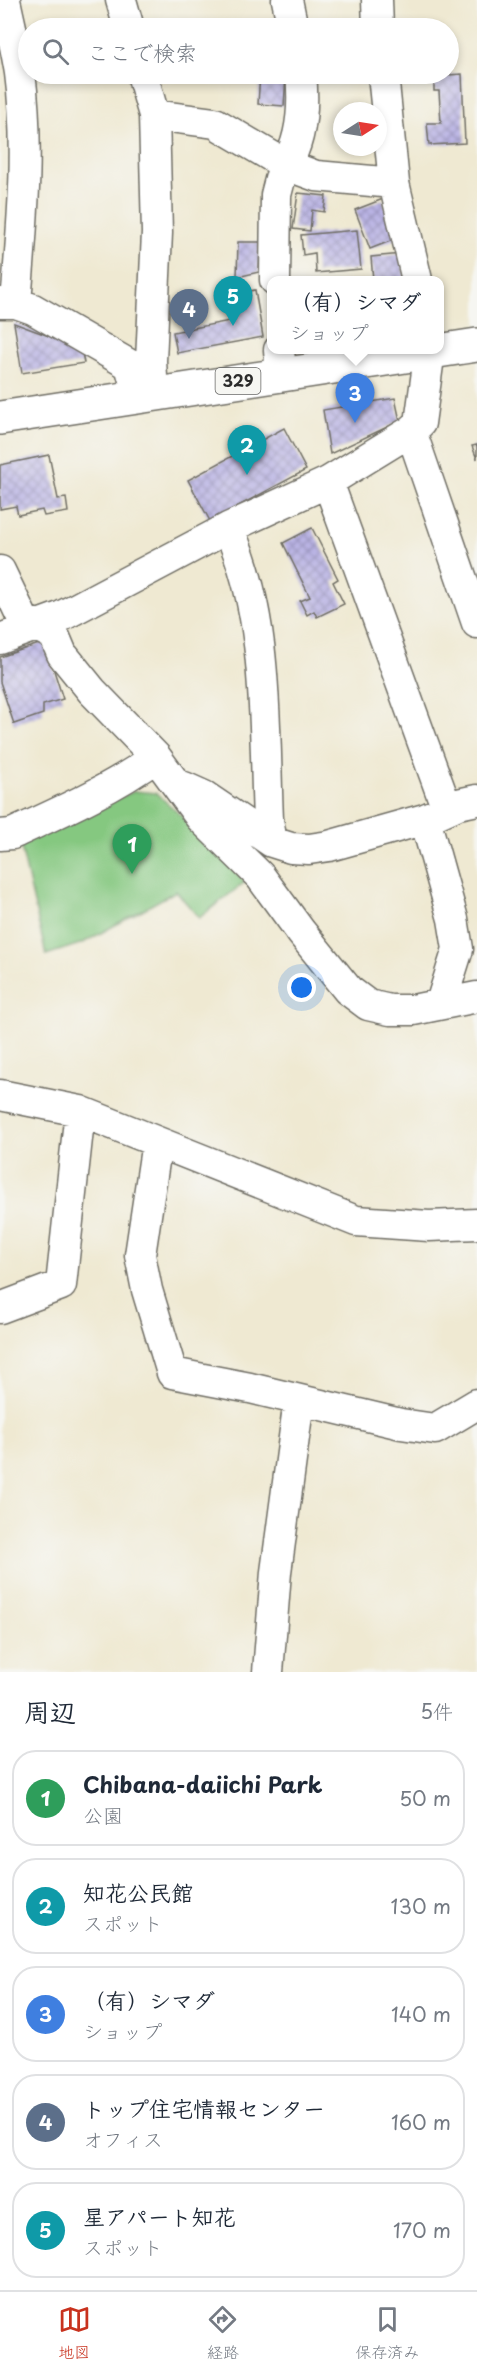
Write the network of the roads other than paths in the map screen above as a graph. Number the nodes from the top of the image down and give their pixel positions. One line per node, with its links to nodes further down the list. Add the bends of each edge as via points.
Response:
1 (6, 0): 8 (street)
2 (121, 0): 5 (street)
3 (287, 0): 6 (street)
4 (377, 0): 7 (street)
5 (126, 18)
6 (291, 18)
7 (378, 18)
8 (18, 63)
9 (21, 84): 18 (street, via 25,192)
10 (145, 84): 13 (street)
11 (302, 84): 14 (street, via 304,97 295,151)
12 (384, 84): 15 (street)
13 (154, 115): 14 (street, via 215,123); 24 (street, via 157,233)
14 (285, 164): 15 (street, via 316,176); 16 (street, via 276,195)
15 (394, 183): 17 (street)
16 (275, 276)
17 (416, 276)
18 (8, 303): 24 (street, via 33,309 130,365)
19 (477, 345): 20 (highway, 329)
20 (444, 349)
21 (389, 354): 23 (highway, 329)
22 (430, 354): 26 (street, via 420,423)
23 (280, 362): 24 (highway, 329)
24 (146, 394): 25 (highway, 329)
25 (0, 418)
26 (411, 431): 27 (street); 30 (street)
27 (328, 482): 28 (street); 36 (street)
28 (228, 528): 31 (street, via 60,617); 38 (street, via 243,563 254,612)
29 (0, 571): 31 (street, via 23,619)
30 (477, 623)
31 (35, 626): 32 (street); 33 (street, via 54,635 62,654 92,691)
32 (0, 639)
33 (156, 757): 34 (street); 37 (street, via 80,803)
34 (178, 784): 38 (street, via 204,796); 40 (street, via 200,817 260,876 348,990 368,1005 390,1010 413,1010)
35 (477, 800): 36 (street)
36 (436, 814): 38 (street, via 329,846 291,848); 40 (street, via 458,949)
37 (0, 836)
38 (272, 842)
39 (477, 997): 40 (street)
40 (441, 1003)
41 (0, 1095): 42 (street)
42 (80, 1111): 43 (street); 45 (street, via 61,1285)
43 (157, 1142): 44 (street, via 356,1221 429,1226); 46 (street, via 140,1255 172,1373)
44 (477, 1224)
45 (0, 1308)
46 (299, 1400): 47 (street, via 435,1429); 48 (street, via 276,1572)
47 (477, 1404)
48 (268, 1672)

